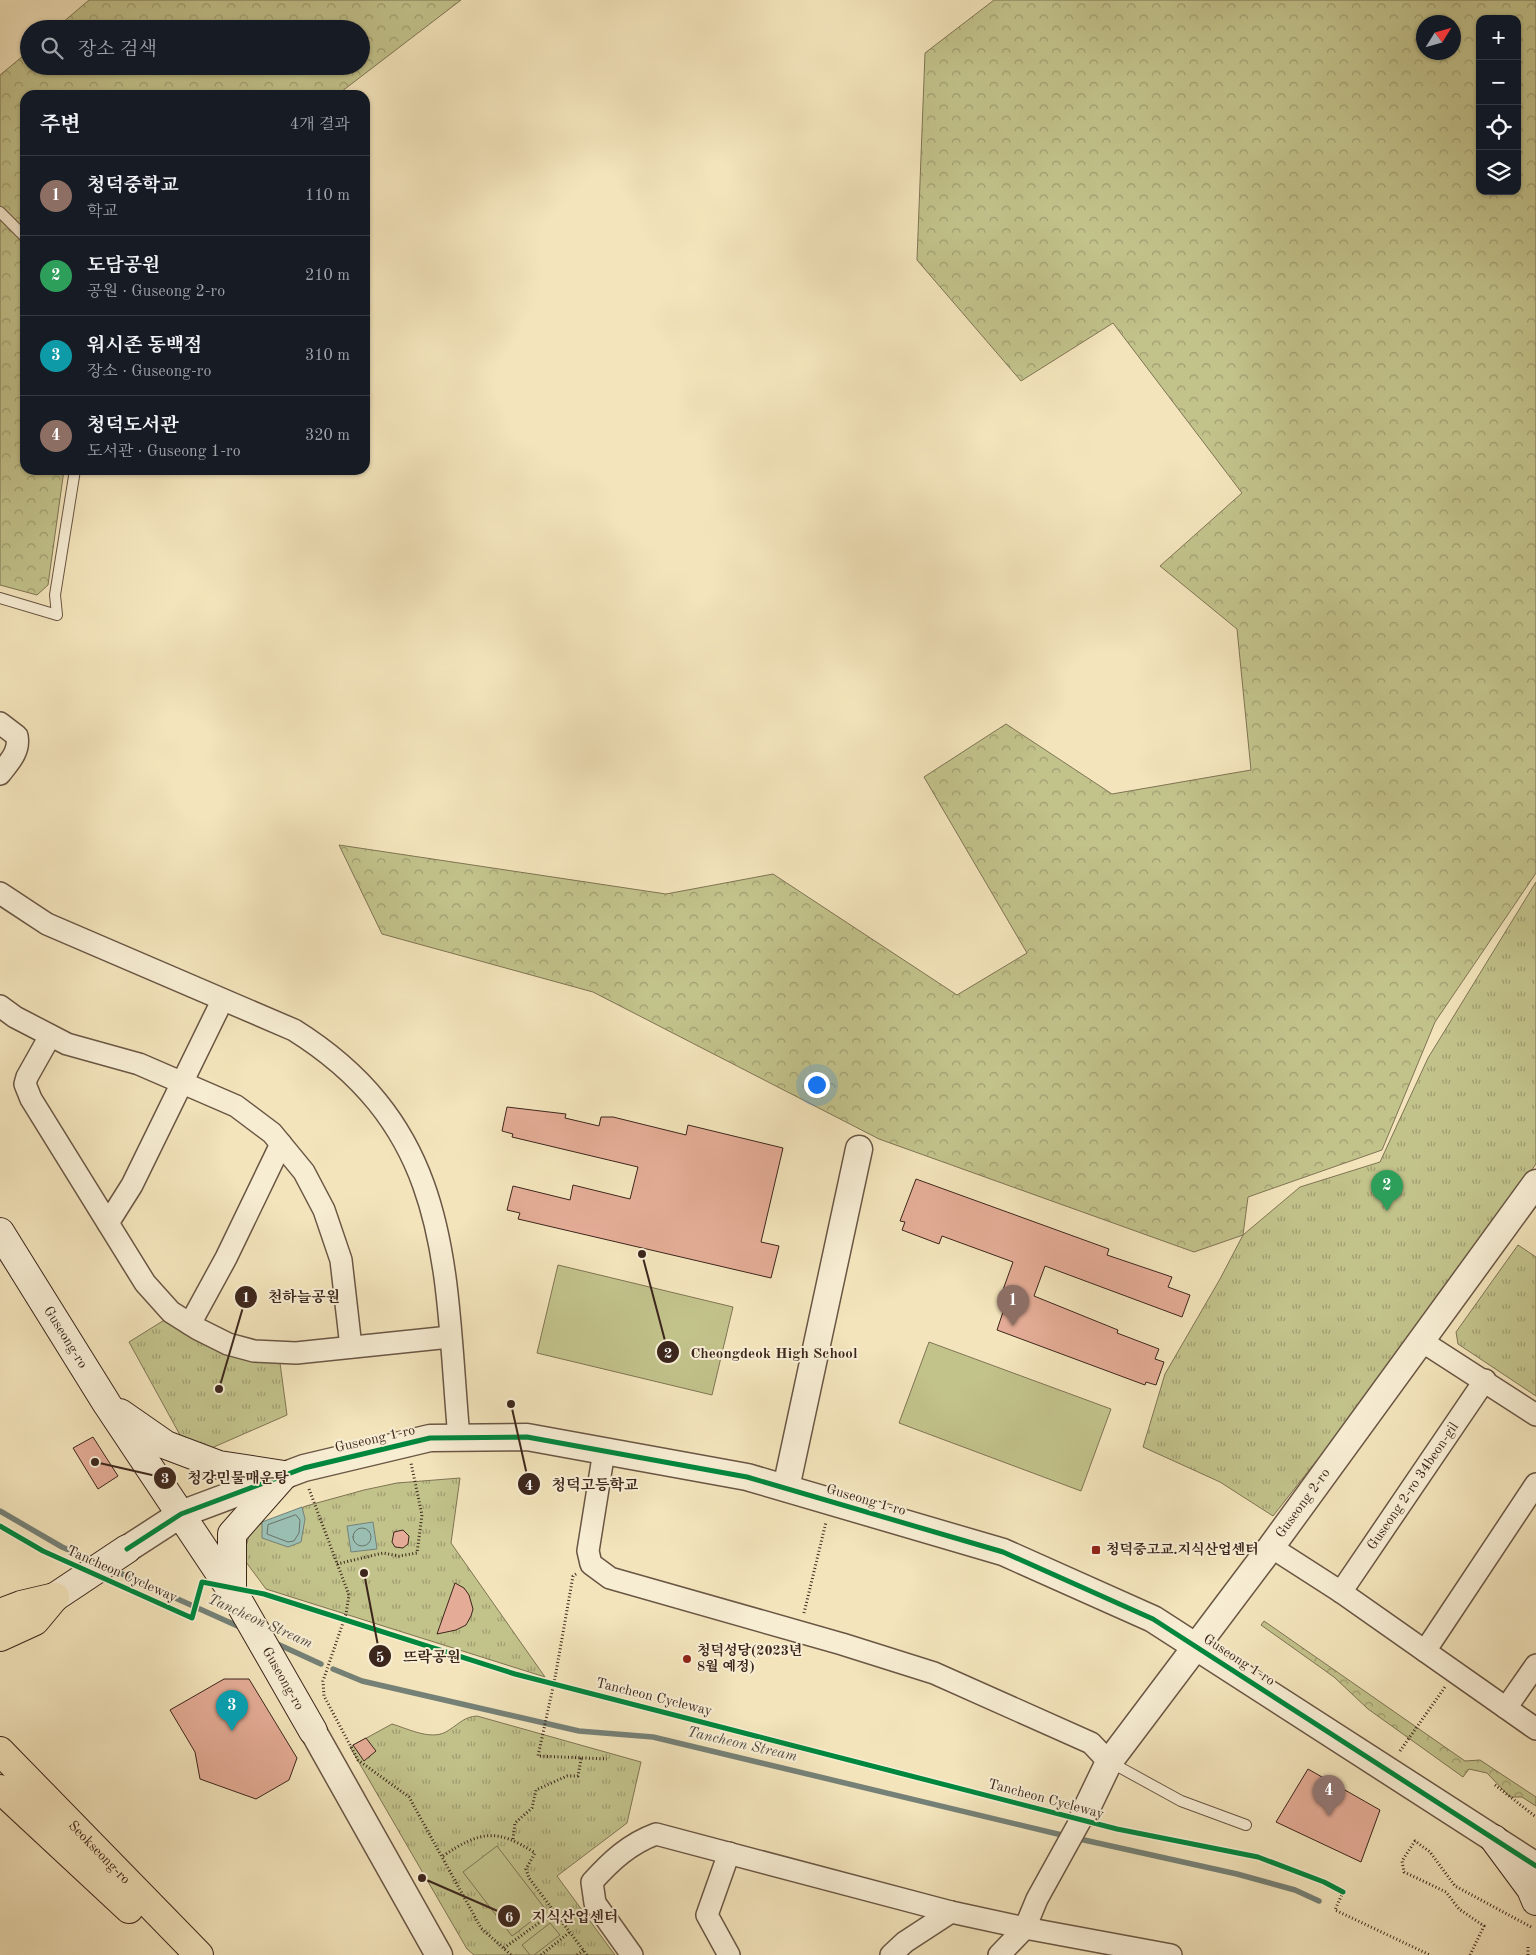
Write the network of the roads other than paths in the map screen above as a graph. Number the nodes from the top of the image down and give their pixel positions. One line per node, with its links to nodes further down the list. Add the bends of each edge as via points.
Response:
1 (0, 212): 2 (lane)
2 (20, 232)
3 (74, 475): 4 (lane, via 54,595 57,615)
4 (0, 598)
5 (0, 723): 6 (street, via 17,736 18,742 17,751)
6 (0, 774)
7 (0, 894): 8 (street, via 47,924)
8 (222, 1001): 11 (street); 18 (street, via 294,1030 326,1050 381,1105 402,1135 422,1176 436,1218)
9 (0, 1006): 10 (street)
10 (50, 1036): 11 (street); 15 (street, via 25,1084 31,1099)
11 (181, 1081): 12 (street, via 236,1106 272,1133); 15 (street, via 132,1185)
12 (281, 1144): 17 (street); 20 (street, via 304,1172 324,1210 341,1260)
13 (859, 1149): 28 (street)
14 (1536, 1183): 19 (street, Guseong 2-ro)
15 (108, 1223): 17 (street, via 145,1283 171,1312)
16 (0, 1232): 22 (main road, Guseong-ro)
17 (190, 1324): 20 (street, via 228,1344 254,1351 296,1353)
18 (450, 1337): 20 (street); 24 (street)
19 (1423, 1342): 21 (street); 30 (street, Guseong 2-ro)
20 (350, 1347)
21 (1485, 1380): 23 (street); 32 (street, Guseong 2-ro 34beon-gil)
22 (108, 1404): 26 (main road, via 166,1445 220,1465); 29 (main road, Guseong-ro)
23 (1536, 1415)
24 (459, 1438): 25 (street, Guseong 1-ro, via 527,1438); 26 (street, Guseong 1-ro, via 430,1438)
25 (604, 1451): 28 (street, Guseong 1-ro, via 747,1477); 44 (street, via 588,1551 591,1564 610,1578 934,1673 1091,1743)
26 (294, 1471): 29 (street, Guseong 1-ro); 33 (main road, via 232,1534)
27 (1536, 1484): 38 (street)
28 (786, 1488): 37 (street, Guseong 1-ro, via 1003,1552 1153,1619)
29 (180, 1514): 31 (street, Guseong 1-ro); 33 (main road, Guseong-ro)
30 (1272, 1547): 32 (street); 37 (street, Guseong 2-ro)
31 (127, 1549): 34 (main road)
32 (1341, 1592): 38 (street)
33 (236, 1596): 42 (main road, Guseong-ro)
34 (55, 1597): 35 (highway); 36 (highway, via 35,1621)
35 (0, 1613)
36 (0, 1637)
37 (1196, 1646): 44 (street, Guseong 2-ro); 48 (street, Guseong 1-ro)
38 (1425, 1651): 40 (street)
39 (1536, 1665): 40 (street)
40 (1506, 1708): 41 (street)
41 (1536, 1729)
42 (313, 1731): 56 (street, Guseong-ro)
43 (0, 1751): 55 (highway, Seokseong-ro)
44 (1109, 1762): 46 (street, Guseong 2-ro); 47 (lane, via 1182,1801)
45 (0, 1789): 54 (highway, Seokseong-ro)
46 (1084, 1814): 53 (street, via 1037,1899)
47 (1246, 1825)
48 (1494, 1839): 50 (street, Guseong 1-ro); 51 (main road, via 1531,1889)
49 (729, 1853): 52 (street); 57 (street, via 656,1834 638,1840 610,1861 592,1882 595,1903); 58 (street, via 708,1915)
50 (1535, 1865)
51 (1536, 1901)
52 (950, 1912): 53 (street); 59 (street)
53 (1026, 1928): 60 (street); 61 (street)
54 (179, 1955)
55 (199, 1955)
56 (439, 1955)
57 (632, 1955)
58 (729, 1955)
59 (891, 1955)
60 (999, 1955)
61 (1171, 1955)

